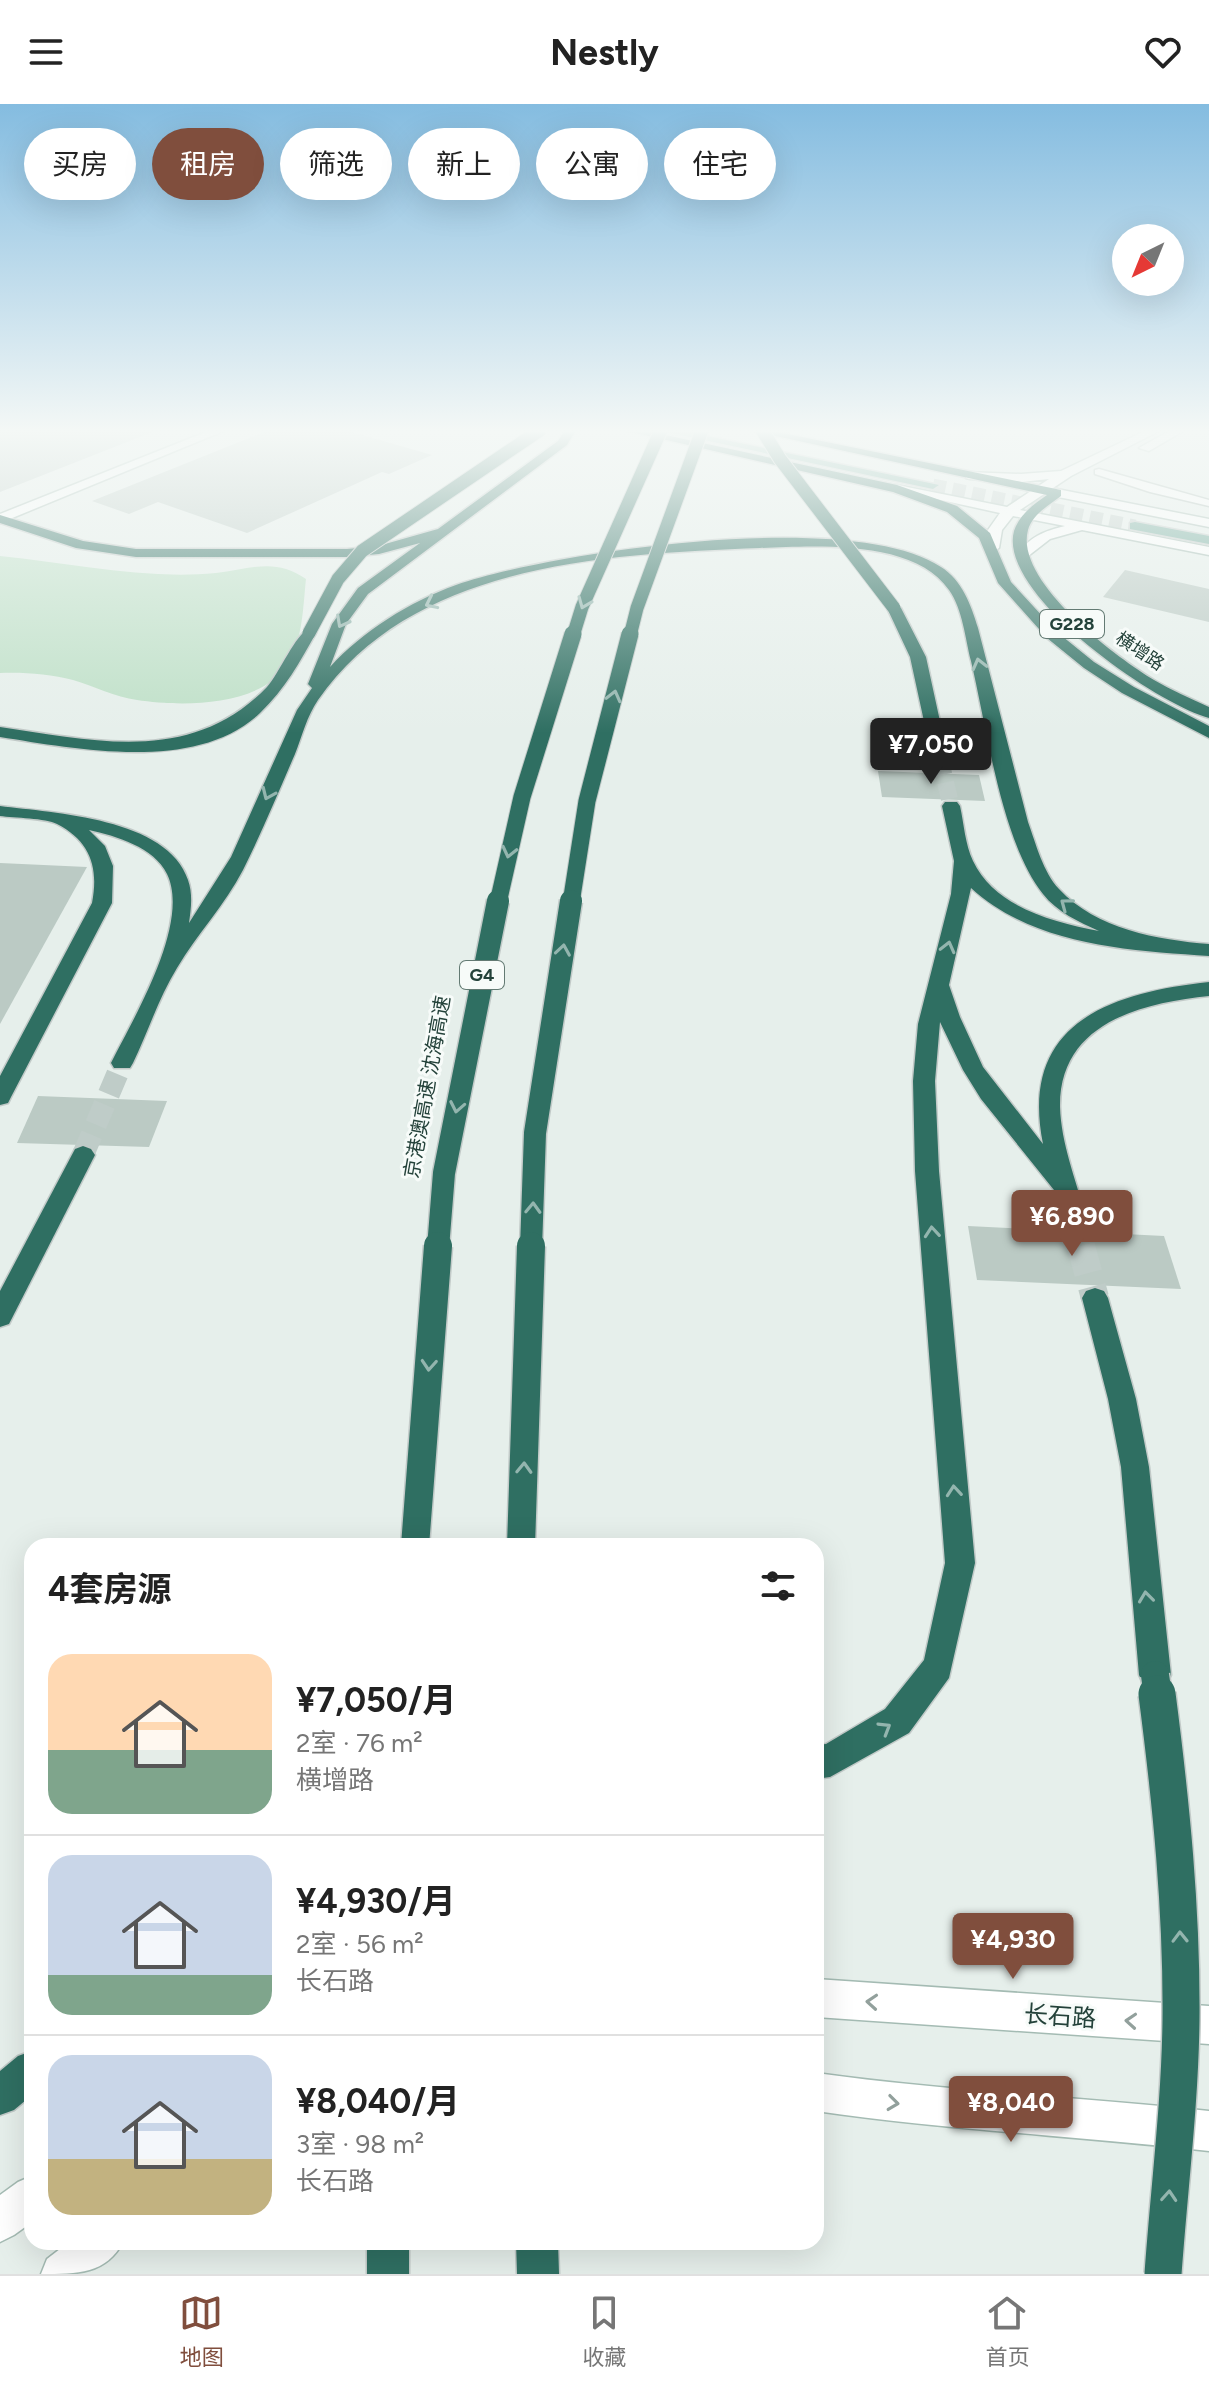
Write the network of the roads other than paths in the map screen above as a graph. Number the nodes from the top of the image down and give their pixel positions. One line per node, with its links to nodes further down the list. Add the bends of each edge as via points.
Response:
1 (7, 531): 18 (highway, via 113,557 322,561 360,574 366,581)
2 (38, 531): 13 (highway, via 81,545 136,553 347,553)
3 (391, 531): 21 (highway, bridge, via 342,569 295,664 273,694 227,729 152,748)
4 (616, 531): 40 (highway, 京港澳高速 沈海高速 / G4, one-way to 40, bridge, via 582,607 522,797 487,949 444,1173)
5 (665, 531): 41 (highway, one-way to 5, bridge, via 535,1133 584,817 637,608)
6 (835, 531): 23 (highway, bridge, via 894,608 918,657)
7 (980, 531): 15 (highway, G228)
8 (995, 531): 15 (main road)
9 (1021, 531): 17 (highway)
10 (1062, 531): 17 (main road, via 1028,546)
11 (1111, 531): 16 (main road)
12 (1183, 531): 14 (main road)
13 (439, 533): 18 (highway)
14 (1209, 540)
15 (992, 548): 22 (highway, 横增路 / G228, via 1005,583 1052,635 1128,690)
16 (1209, 551)
17 (1023, 556): 20 (highway, 横增路 / G228, via 1038,584 1078,630 1149,683)
18 (363, 591): 19 (highway, one-way to 19, via 339,624)
19 (310, 701): 28 (highway, one-way to 19, via 1078,913 1037,874 964,606 944,575 907,556 835,544 686,546 602,553 537,566 475,584 394,623 347,657); 30 (highway, one-way to 30, via 238,862)
20 (1209, 713)
21 (0, 732)
22 (1209, 733)
23 (940, 758)
24 (951, 806): 27 (highway)
25 (0, 811): 26 (highway)
26 (53, 818): 30 (highway, via 103,827 168,862 180,882 182,904); 34 (highway, via 80,830 96,846 107,880 102,903)
27 (963, 861): 28 (highway, via 995,898 1028,917 1108,941); 31 (highway, one-way to 27, via 961,894)
28 (1162, 947): 29 (highway)
29 (1209, 950)
30 (163, 973): 33 (highway)
31 (939, 982): 36 (highway, via 964,1057); 42 (highway, one-way to 31, via 897,1721 938,1667 960,1563 927,1171 924,1081)
32 (1209, 989): 36 (highway, via 1126,1003 1094,1020 1067,1048 1053,1073 1049,1103)
33 (122, 1063)
34 (0, 1097)
35 (83, 1155): 39 (highway)
36 (1067, 1189): 37 (highway)
37 (1073, 1214)
38 (1095, 1298): 57 (highway, one-way to 38, bridge, via 1181,2023 1174,1822 1135,1467)
39 (0, 1316)
40 (416, 1538)
41 (521, 1538)
42 (824, 1761)
43 (824, 1999): 44 (main road, 长石路, one-way to 43)
44 (1209, 2025)
45 (24, 2076): 47 (highway)
46 (824, 2093): 48 (main road, one-way to 48)
47 (0, 2096)
48 (1209, 2131)
49 (24, 2202): 50 (main road)
50 (0, 2221)
51 (92, 2250): 54 (main road)
52 (388, 2250): 55 (highway)
53 (537, 2250): 56 (highway)
54 (62, 2274)
55 (388, 2274)
56 (538, 2274)
57 (1163, 2274)

